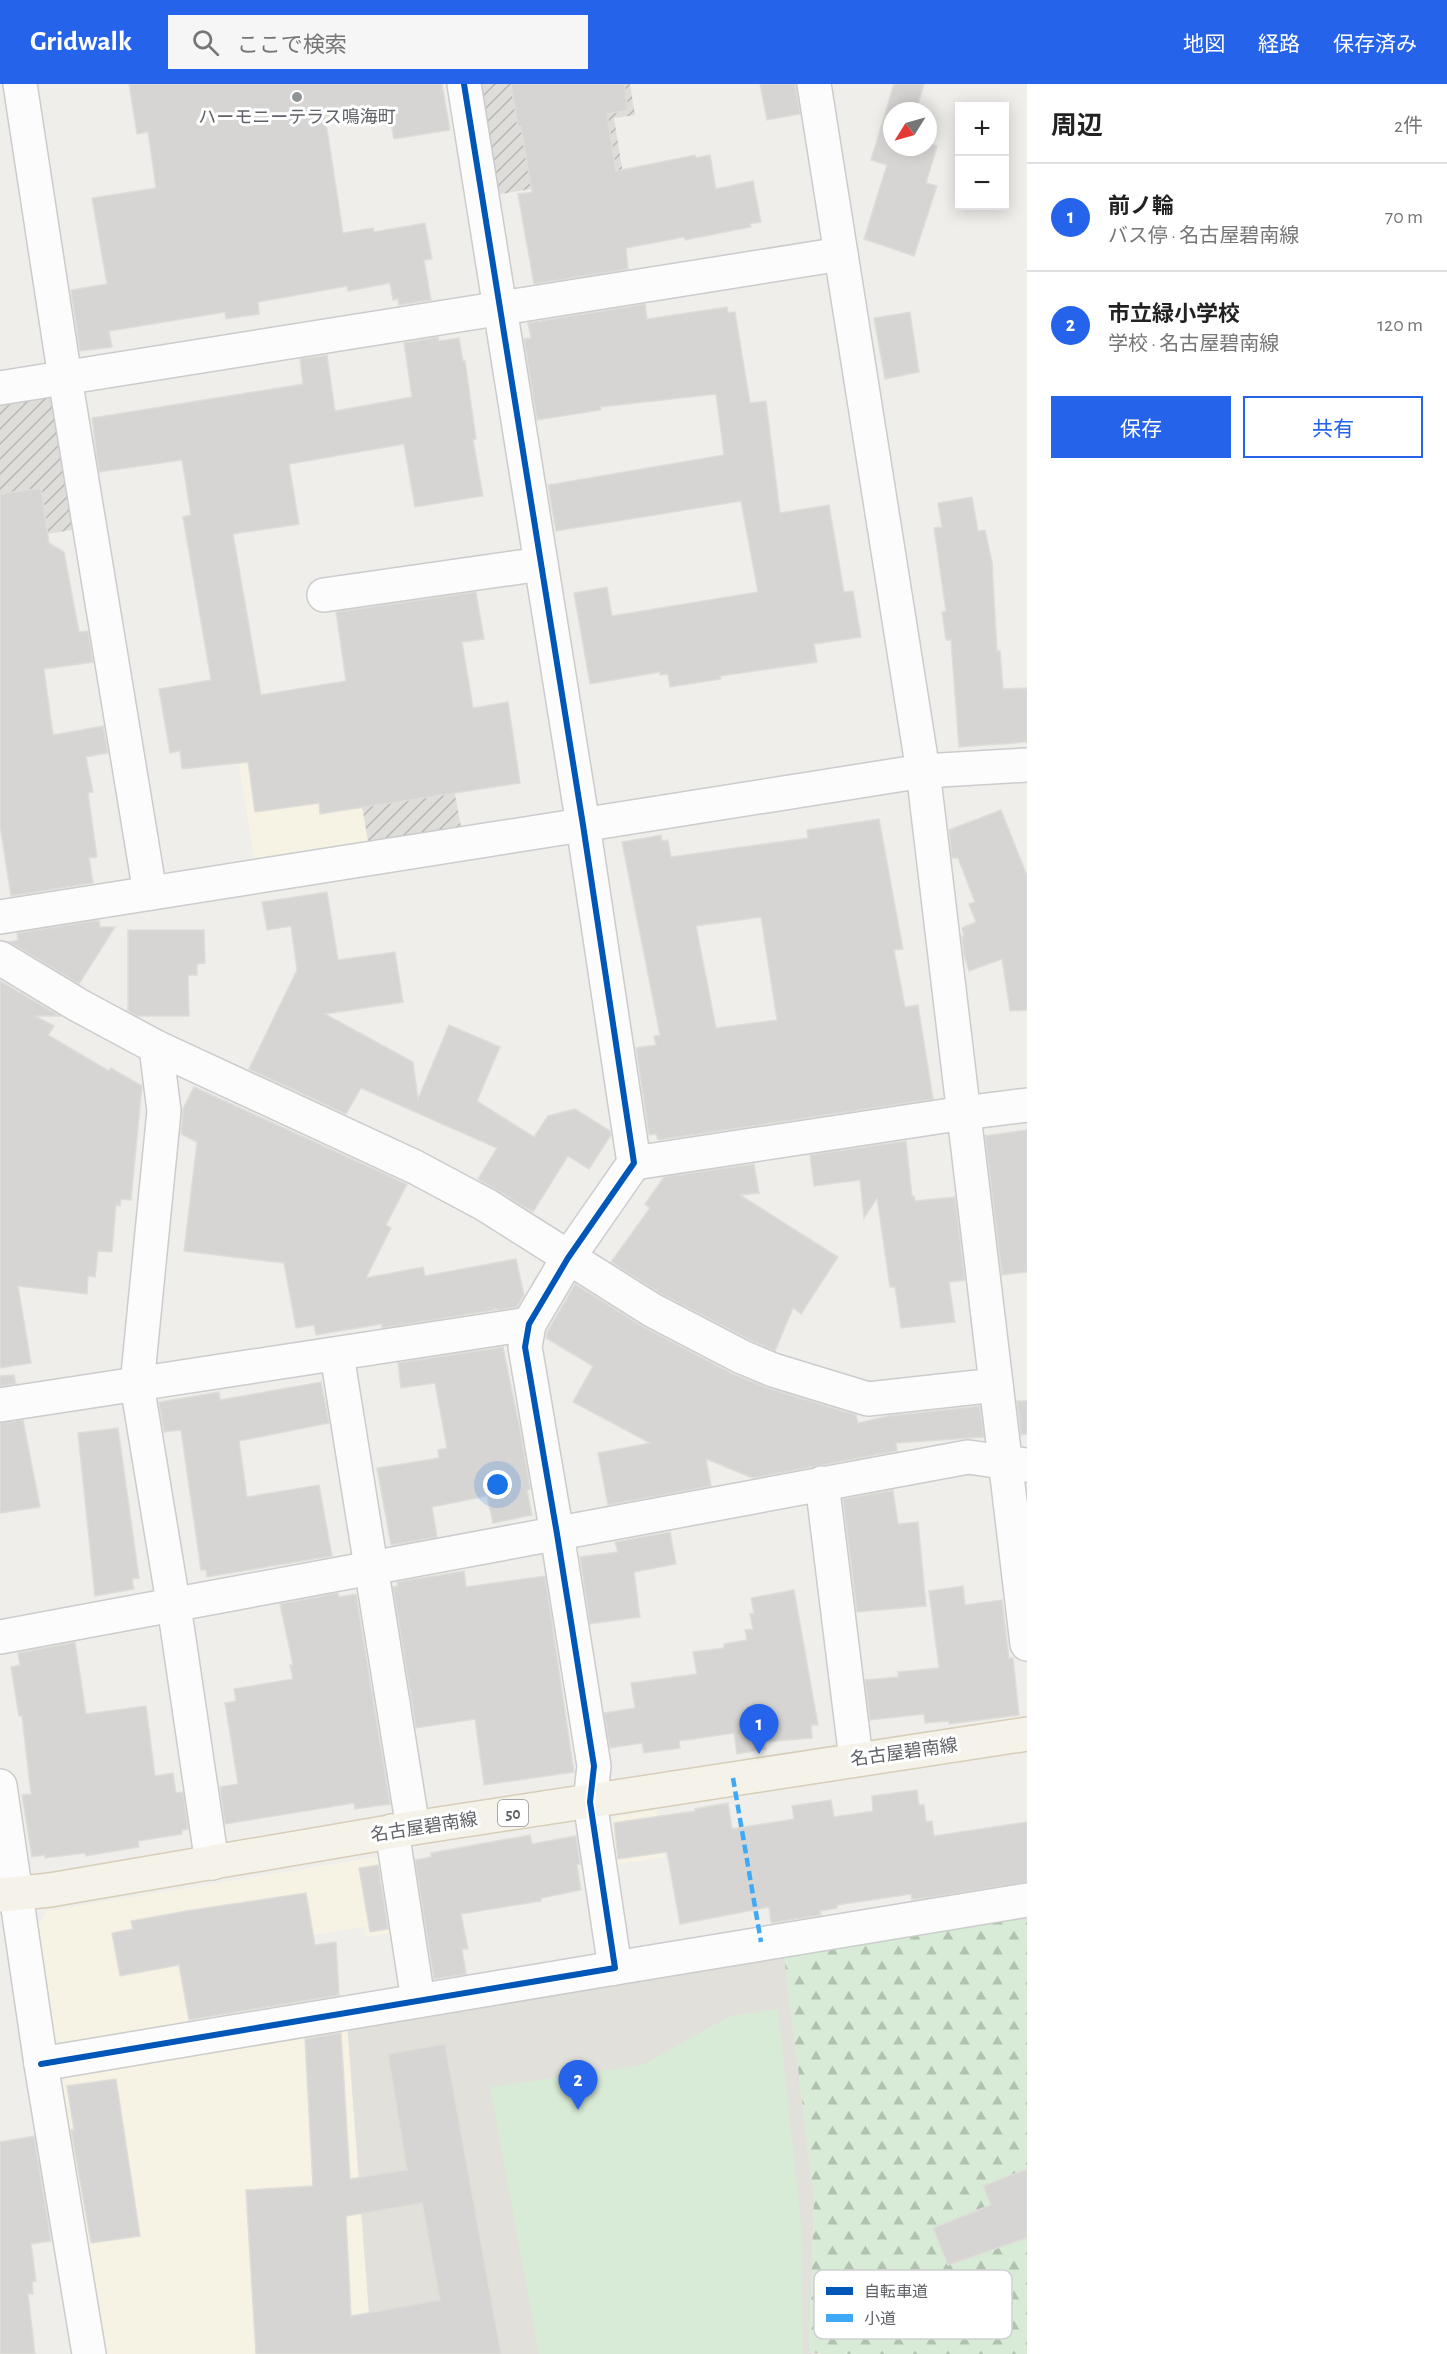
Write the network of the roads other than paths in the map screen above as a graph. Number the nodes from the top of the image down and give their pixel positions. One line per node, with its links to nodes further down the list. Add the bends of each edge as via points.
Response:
1 (20, 84): 6 (street)
2 (464, 84): 5 (street)
3 (814, 84): 4 (street)
4 (841, 254): 5 (street); 11 (street)
5 (500, 309): 6 (street); 8 (street)
6 (65, 378): 7 (street); 13 (street)
7 (0, 388)
8 (541, 564): 9 (street); 12 (street)
9 (324, 595)
10 (1027, 765): 11 (street)
11 (923, 771): 12 (street); 18 (street)
12 (583, 825): 13 (street); 19 (street)
13 (150, 893): 14 (street)
14 (0, 917)
15 (0, 958): 16 (street)
16 (156, 1047): 20 (street, via 415,1167 486,1205); 23 (street, via 165,1111)
17 (1027, 1105): 18 (street)
18 (964, 1113): 19 (street); 24 (street)
19 (634, 1162): 20 (street)
20 (568, 1258): 21 (street); 24 (street, via 652,1310 742,1357 868,1399)
21 (529, 1324): 22 (street); 28 (street, via 525,1347)
22 (337, 1355): 23 (street); 29 (street)
23 (137, 1384): 25 (street); 30 (street)
24 (996, 1384): 26 (street)
25 (0, 1406)
26 (1017, 1464): 27 (street, via 968,1457); 32 (street)
27 (822, 1483): 28 (street); 34 (street)
28 (557, 1534): 29 (street); 36 (street, via 594,1766)
29 (372, 1568): 30 (street); 37 (street)
30 (172, 1604): 31 (street); 38 (street)
31 (0, 1637)
32 (1027, 1644)
33 (1027, 1734): 34 (main road, 名古屋碧南線 / 50)
34 (856, 1759): 36 (main road, 名古屋碧南線 / 50)
35 (0, 1786): 39 (street)
36 (590, 1802): 37 (main road, 名古屋碧南線 / 50); 41 (street)
37 (403, 1829): 38 (main road, 名古屋碧南線 / 50); 42 (street)
38 (212, 1863): 39 (main road, 名古屋碧南線 / 50, via 50,1890)
39 (8, 1893): 43 (street)
40 (1027, 1900): 41 (street)
41 (615, 1968): 42 (street)
42 (418, 2000): 43 (street)
43 (41, 2064): 44 (street)
44 (89, 2354)

